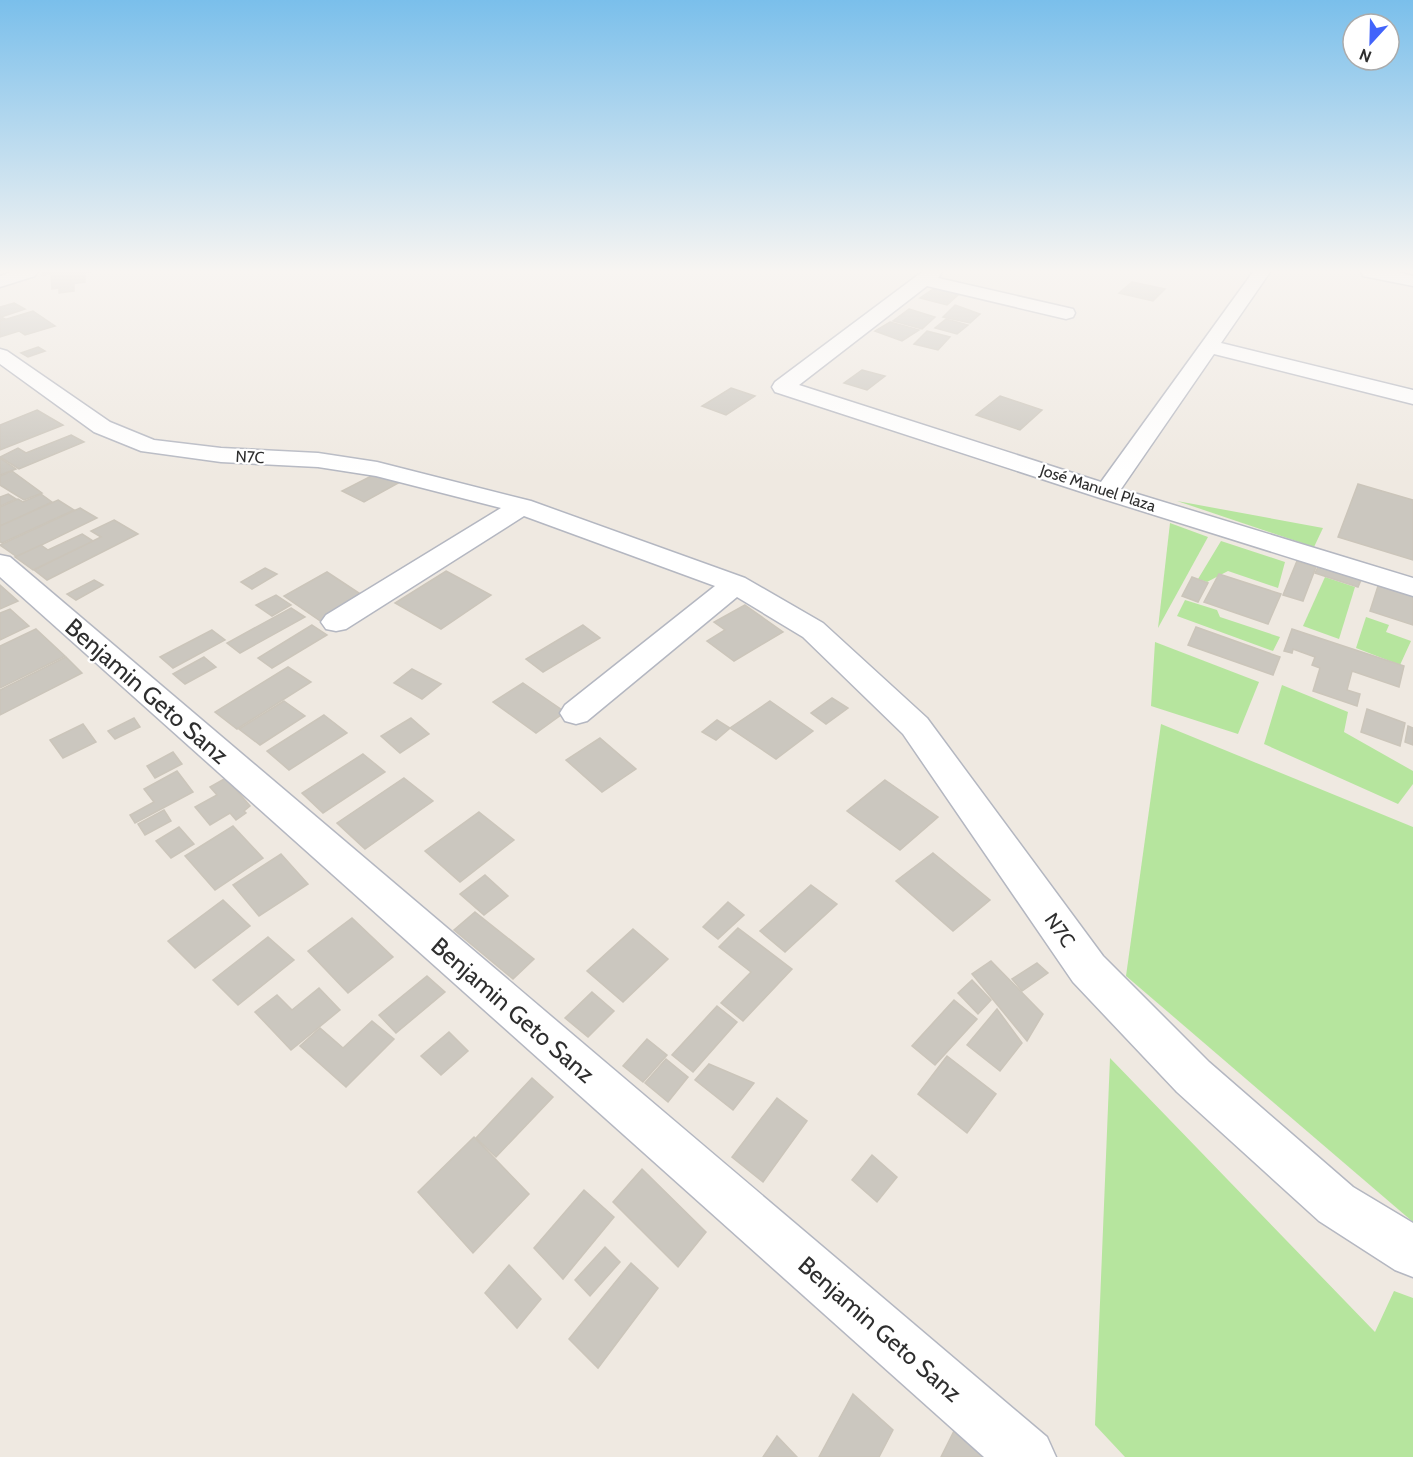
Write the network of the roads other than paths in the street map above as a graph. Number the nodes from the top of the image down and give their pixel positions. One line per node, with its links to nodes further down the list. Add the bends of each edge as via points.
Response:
1 (845, 340): 6 (street, José Manuel Plaza, via 783,387)
2 (1217, 340): 3 (street)
3 (1212, 347): 5 (street); 6 (street)
4 (0, 355): 7 (street, N7C, via 102,427 149,446 221,455 318,460 377,469)
5 (1413, 396)
6 (1106, 492): 10 (street, José Manuel Plaza)
7 (522, 506): 9 (street, N7C); 11 (street)
8 (0, 563): 14 (street, Benjamin Geto Sanz)
9 (735, 584): 12 (street); 13 (street, N7C, via 813,630 915,726 1088,969 1193,1077 1336,1204)
10 (1413, 587)
11 (336, 622)
12 (576, 712)
13 (1413, 1252)
14 (1026, 1457)

